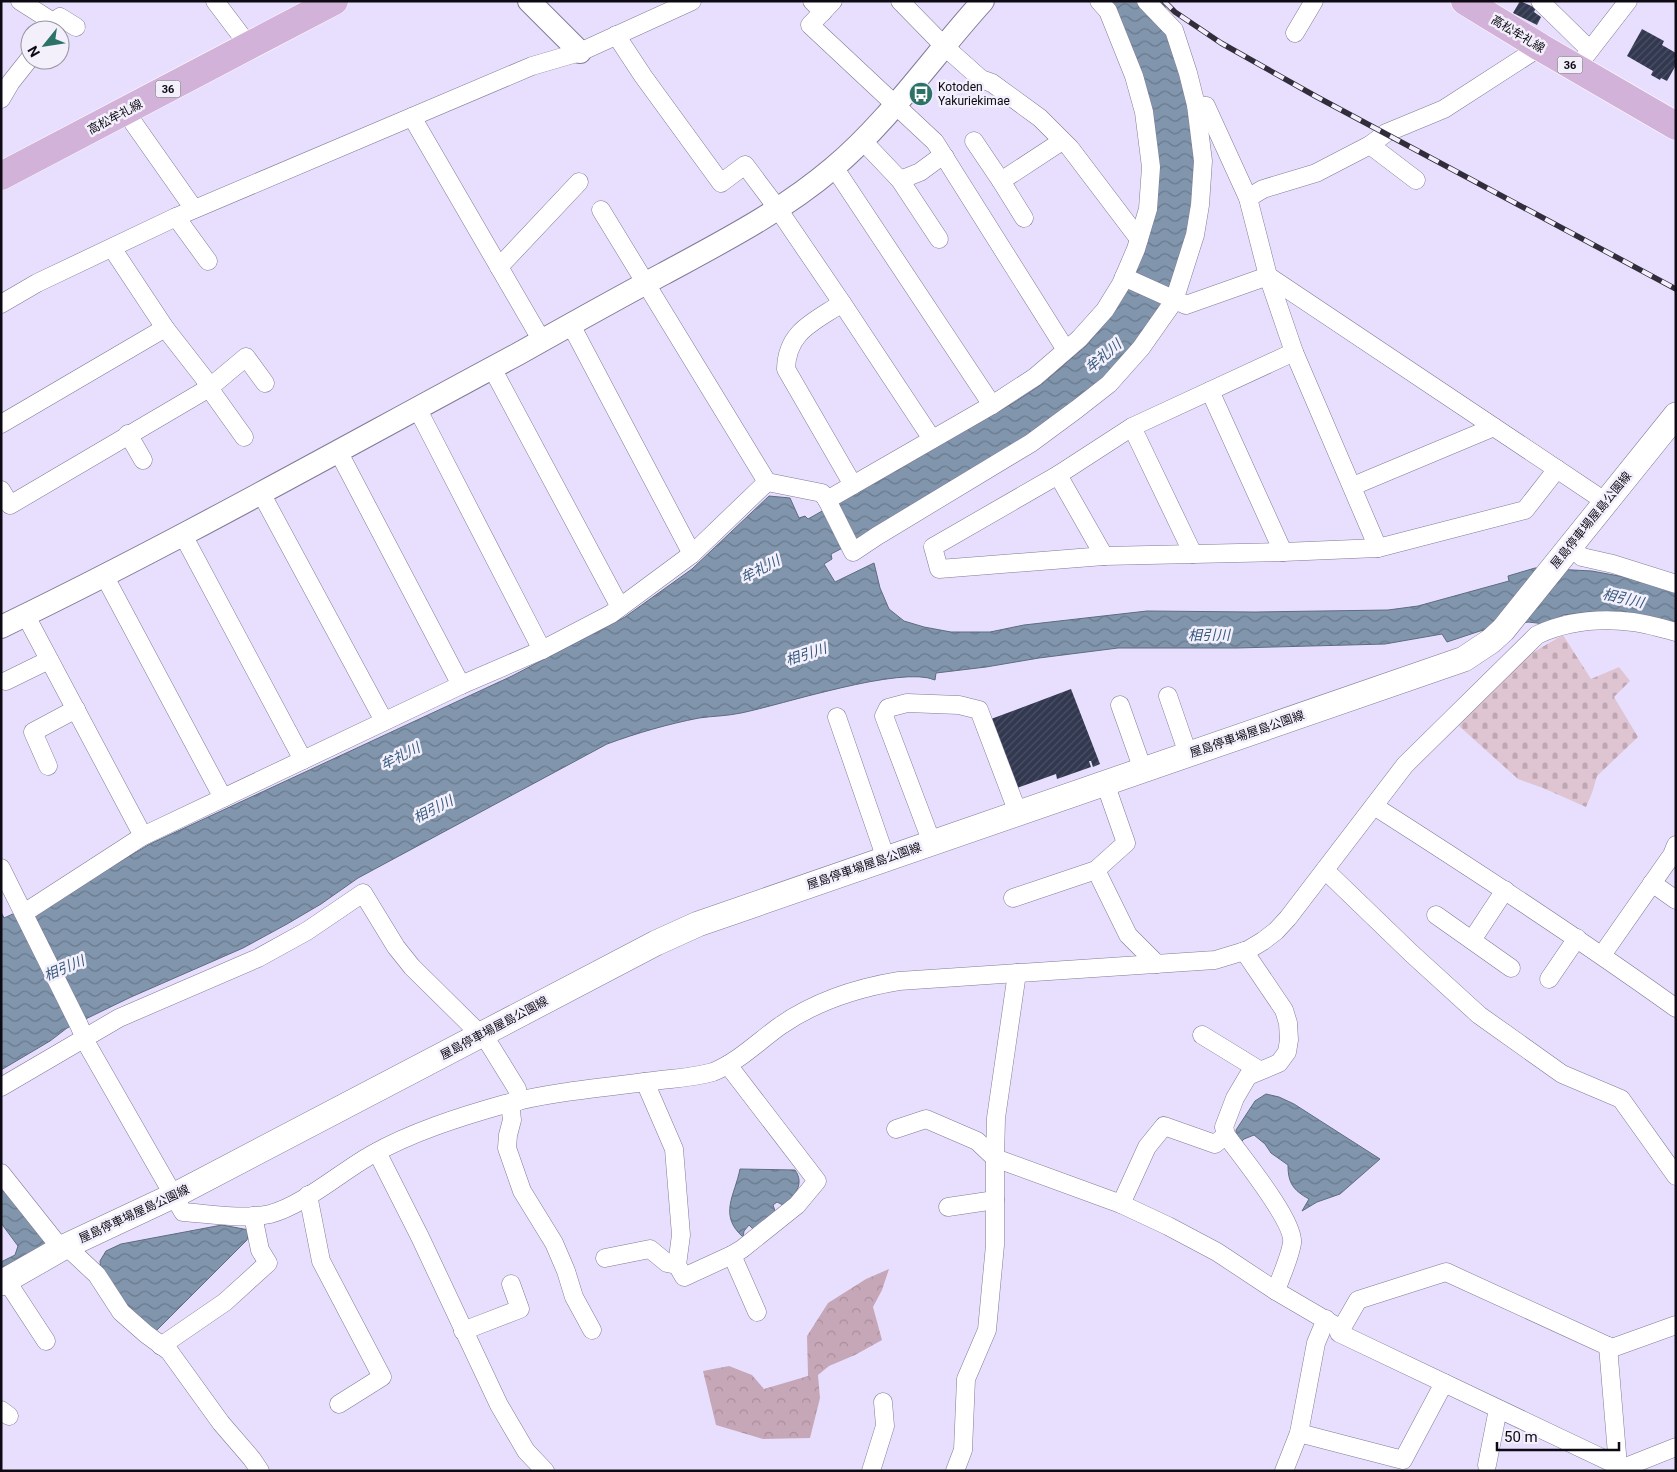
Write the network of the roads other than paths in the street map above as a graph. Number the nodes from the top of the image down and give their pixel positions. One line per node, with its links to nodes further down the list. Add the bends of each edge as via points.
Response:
1 (20, 1): 15 (street)
2 (215, 1): 20 (street)
3 (529, 1): 23 (street)
4 (692, 1): 19 (street)
5 (900, 1): 21 (street)
6 (983, 1): 21 (street)
7 (1099, 1): 50 (street, via 1108,11 1134,76 1144,112 1151,167 1148,209)
8 (1146, 1): 28 (street, via 1174,30)
9 (1314, 1): 18 (street)
10 (1465, 1): 22 (main road, 高松牟礼線 / 36)
11 (1540, 1): 24 (street)
12 (1628, 1): 24 (street)
13 (319, 5): 20 (main road, 高松牟礼線 / 36)
14 (822, 5): 27 (street, via 810,25)
15 (44, 20)
16 (70, 23): 17 (street)
17 (76, 27)
18 (1295, 34)
19 (616, 35): 23 (street); 45 (street, via 642,76 721,183 745,165)
20 (249, 46): 29 (main road, 高松牟礼線 / 36)
21 (944, 46): 27 (street); 34 (street, via 981,79 992,83 1040,118)
22 (1540, 47): 24 (main road, 高松牟礼線 / 36); 35 (street, via 1444,109 1386,133)
23 (580, 52): 30 (street, via 532,66)
24 (1583, 59): 31 (main road, 高松牟礼線 / 36)
25 (21, 70): 26 (street)
26 (1, 99)
27 (895, 105): 32 (street); 36 (street, via 935,142)
28 (1196, 105): 43 (street, via 1206,106); 57 (street, via 1203,160 1200,205 1195,235)
29 (125, 111): 38 (main road, 高松牟礼線 / 36); 44 (street)
30 (412, 117): 44 (street); 53 (street)
31 (1676, 126)
32 (862, 140): 37 (street); 39 (street)
33 (974, 141): 42 (street)
34 (1062, 141): 42 (street); 50 (street)
35 (1370, 145): 40 (street); 43 (street, via 1316,173 1263,189)
36 (945, 158): 39 (street, via 939,158 920,172); 63 (street)
37 (834, 167): 45 (street); 69 (street)
38 (1, 176)
39 (900, 180): 49 (street)
40 (1416, 180)
41 (579, 182): 53 (street)
42 (1001, 182): 48 (street)
43 (1248, 198): 54 (street)
44 (194, 209): 47 (street)
45 (778, 209): 56 (street); 58 (street)
46 (601, 210): 56 (street)
47 (176, 217): 51 (street); 52 (street)
48 (1024, 218)
49 (939, 239)
50 (1139, 239): 55 (street)
51 (112, 248): 59 (street, via 37,283); 61 (street)
52 (208, 261)
53 (499, 267): 62 (street)
54 (1268, 276): 57 (street, via 1186,305); 64 (street); 74 (street)
55 (1124, 277): 57 (street); 63 (street, via 1105,310)
56 (645, 283): 60 (street); 82 (street)
57 (1174, 301): 87 (street, via 1141,348 1109,384 1077,410 1022,448 853,552)
58 (842, 303): 77 (street); 83 (street, via 801,330 791,342 786,369)
59 (1, 304)
60 (571, 325): 62 (street); 92 (street)
61 (165, 328): 67 (street); 72 (street)
62 (542, 340): 65 (street)
63 (1066, 350): 69 (street, via 1035,377)
64 (1294, 352): 68 (street); 84 (street)
65 (492, 368): 70 (street); 98 (street)
66 (265, 383): 67 (street, via 246,357)
67 (209, 388): 75 (street); 76 (street)
68 (1210, 391): 73 (street); 91 (street)
69 (992, 405): 77 (street)
70 (416, 408): 78 (street); 103 (street)
71 (1676, 415): 88 (main road, 屋島停車場屋島公園線)
72 (1, 424)
73 (1132, 427): 81 (street); 93 (street)
74 (1494, 427): 80 (street); 84 (street)
75 (128, 434): 79 (street); 85 (street, via 10,505)
76 (244, 437)
77 (932, 440): 83 (street)
78 (338, 451): 86 (street); 107 (street)
79 (143, 460)
80 (1557, 469): 88 (street); 90 (street, via 1525,510)
81 (1058, 475): 95 (street); 95 (street, via 933,547 939,569)
82 (767, 482): 87 (street, via 822,492); 92 (street)
83 (853, 485): 87 (street)
84 (1353, 486): 90 (street)
85 (1, 490)
86 (261, 493): 89 (street); 112 (street)
87 (827, 500)
88 (1606, 502): 94 (main road, 屋島停車場屋島公園線)
89 (183, 535): 96 (street); 114 (street)
90 (1378, 548): 91 (street)
91 (1283, 552): 93 (street)
92 (692, 554): 98 (street)
93 (1193, 554): 95 (street)
94 (1564, 554): 97 (street, via 1614,564); 102 (main road, 屋島停車場屋島公園線, via 1503,630)
95 (1104, 556)
96 (105, 576): 99 (street); 118 (street)
97 (1676, 584)
98 (620, 607): 103 (street)
99 (26, 616): 100 (street); 104 (street)
100 (1, 628)
101 (1676, 632): 105 (street, via 1634,622 1573,623 1537,635)
102 (1490, 641): 105 (street); 113 (main road, 屋島停車場屋島公園線, via 1449,665)
103 (542, 650): 107 (street)
104 (49, 660): 106 (street); 110 (street)
105 (1507, 665): 119 (street, via 1405,765)
106 (6, 681)
107 (461, 685): 112 (street)
108 (1168, 696): 113 (street)
109 (1120, 705): 116 (street)
110 (76, 709): 115 (street, via 33,732); 121 (street)
111 (837, 717): 124 (street)
112 (384, 721): 114 (street)
113 (1188, 754): 116 (main road, 屋島停車場屋島公園線)
114 (302, 760): 118 (street)
115 (48, 766)
116 (1143, 770): 117 (main road, 屋島停車場屋島公園線)
117 (1105, 783): 120 (main road, 屋島停車場屋島公園線); 126 (street, via 1126,843)
118 (223, 798): 121 (street)
119 (1374, 806): 127 (street); 129 (street)
120 (1018, 813): 122 (main road, 屋島停車場屋島公園線); 122 (street, via 979,710 959,705 907,702 888,708 884,716)
121 (143, 836): 133 (street)
122 (932, 843): 124 (main road, 屋島停車場屋島公園線)
123 (1676, 845): 128 (street)
124 (886, 859): 145 (main road, 屋島停車場屋島公園線, via 684,930)
125 (1, 868): 133 (street)
126 (1096, 870): 130 (street); 138 (street, via 1128,935)
127 (1325, 870): 136 (street, via 1276,931); 156 (street, via 1479,1016 1562,1074 1621,1099)
128 (1652, 883): 131 (street); 137 (street)
129 (1506, 890): 134 (street); 135 (street)
130 (1013, 898)
131 (1676, 900)
132 (1436, 915): 135 (street)
133 (25, 916): 143 (street)
134 (1577, 938): 137 (street); 141 (street)
135 (1472, 940): 139 (street)
136 (1244, 951): 138 (street, via 1215,960); 147 (street, via 1284,1010 1288,1023 1287,1052 1279,1063)
137 (1602, 955): 142 (street)
138 (1157, 964): 140 (street)
139 (1511, 968)
140 (1017, 973): 146 (street, via 899,981 850,992 803,1012); 154 (street, via 996,1118)
141 (1548, 979)
142 (1676, 1008)
143 (82, 1031): 145 (street, via 258,958 307,931 363,893 412,968); 149 (street); 158 (street)
144 (1202, 1034): 147 (street)
145 (481, 1035): 150 (street, via 517,1089); 158 (main road, 屋島停車場屋島公園線)
146 (728, 1065): 148 (street, via 706,1074); 164 (street, via 817,1181 797,1205)
147 (1259, 1070): 152 (street, via 1248,1076 1235,1098 1224,1127)
148 (645, 1082): 150 (street); 166 (street, via 674,1149 681,1235)
149 (1, 1087)
150 (515, 1102): 153 (street, via 424,1130); 174 (street, via 507,1148 522,1191 554,1243 574,1297)
151 (896, 1129): 154 (street, via 926,1119 977,1141)
152 (1226, 1134): 160 (street, via 1215,1144 1164,1126 1147,1147); 169 (street, via 1280,1210 1289,1228 1292,1242)
153 (377, 1152): 157 (street); 175 (street)
154 (995, 1158): 159 (street); 160 (street)
155 (1, 1173): 163 (street)
156 (1676, 1176)
157 (308, 1195): 162 (street, via 284,1209); 181 (street, via 321,1261 382,1377)
158 (174, 1196): 162 (street, via 183,1212); 163 (main road, 屋島停車場屋島公園線)
159 (995, 1200): 161 (street); 190 (street, via 996,1245 987,1330 966,1379 963,1450)
160 (1121, 1204): 169 (street, via 1217,1252)
161 (948, 1207)
162 (254, 1216): 177 (street, via 260,1250 268,1263 225,1302)
163 (63, 1248): 167 (main road, 屋島停車場屋島公園線); 177 (street, via 97,1274 121,1312)
164 (732, 1255): 166 (street, via 684,1277); 170 (street)
165 (605, 1258): 166 (street, via 650,1249 667,1263)
166 (677, 1265)
167 (4, 1282): 176 (street)
168 (510, 1284): 175 (street, via 520,1309)
169 (1276, 1291): 171 (street)
170 (757, 1312)
171 (1326, 1319): 173 (street); 183 (street, via 1316,1343)
172 (1676, 1324): 178 (street, via 1612,1348)
173 (1341, 1329): 178 (street, via 1358,1300 1446,1272); 179 (street, via 1339,1333)
174 (592, 1330)
175 (463, 1331): 188 (street, via 526,1451)
176 (46, 1341)
177 (161, 1346): 187 (street, via 169,1351)
178 (1608, 1346): 186 (street)
179 (1444, 1383): 182 (street); 183 (street, via 1403,1460)
180 (882, 1402): 189 (street, via 886,1426)
181 (339, 1404)
182 (1498, 1409): 185 (street); 186 (street)
183 (1299, 1433): 191 (street)
184 (1676, 1448): 186 (street)
185 (1487, 1465)
186 (1623, 1469)
187 (260, 1471)
188 (545, 1471)
189 (870, 1471)
190 (955, 1471)
191 (1284, 1471)

